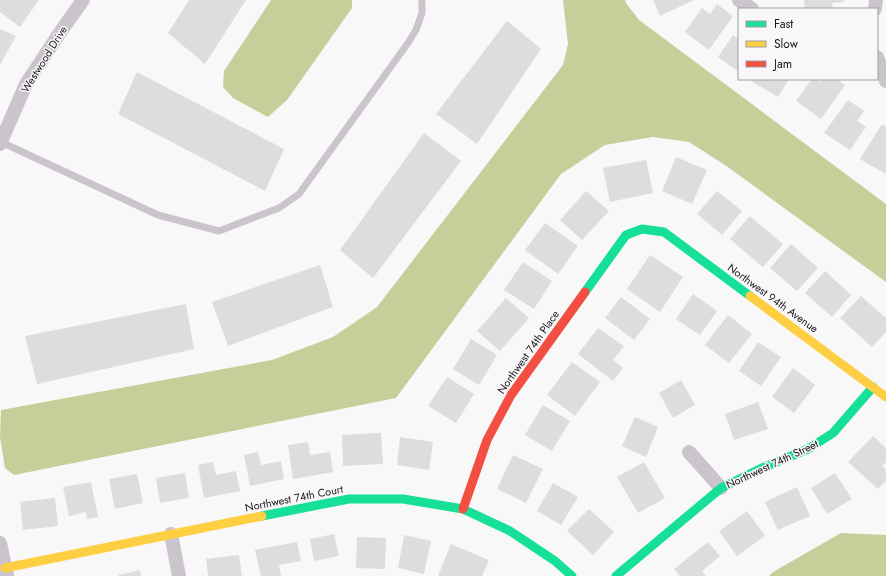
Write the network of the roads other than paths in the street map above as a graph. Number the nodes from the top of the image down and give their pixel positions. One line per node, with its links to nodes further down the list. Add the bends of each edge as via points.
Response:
1 (83, 0): 7 (street, Westwood Drive, via 26,84)
2 (422, 0): 7 (lane, via 422,13 408,43 299,194 279,208 219,231 158,215)
3 (739, 0): 4 (street)
4 (751, 8)
5 (878, 60): 6 (street)
6 (886, 81)
7 (0, 143)
8 (642, 229): 9 (street, Northwest 94th Avenue, via 664,232); 13 (street, Northwest 74th Place, via 626,235 512,395 487,440)
9 (873, 387): 10 (street, Northwest 94th Avenue); 12 (street, Northwest 74th Street, via 833,433 808,449)
10 (886, 397)
11 (689, 452): 12 (street, Northwest 74th Street)
12 (721, 488): 19 (street, Northwest 74th Street)
13 (463, 509): 14 (street, Northwest 74th Court, via 403,500 349,499); 18 (street, Northwest 74th Court, via 510,531 555,561)
14 (171, 534): 16 (street, Northwest 74th Court); 17 (street)
15 (0, 543): 16 (street)
16 (6, 572)
17 (179, 576)
18 (572, 576)
19 (616, 576)

